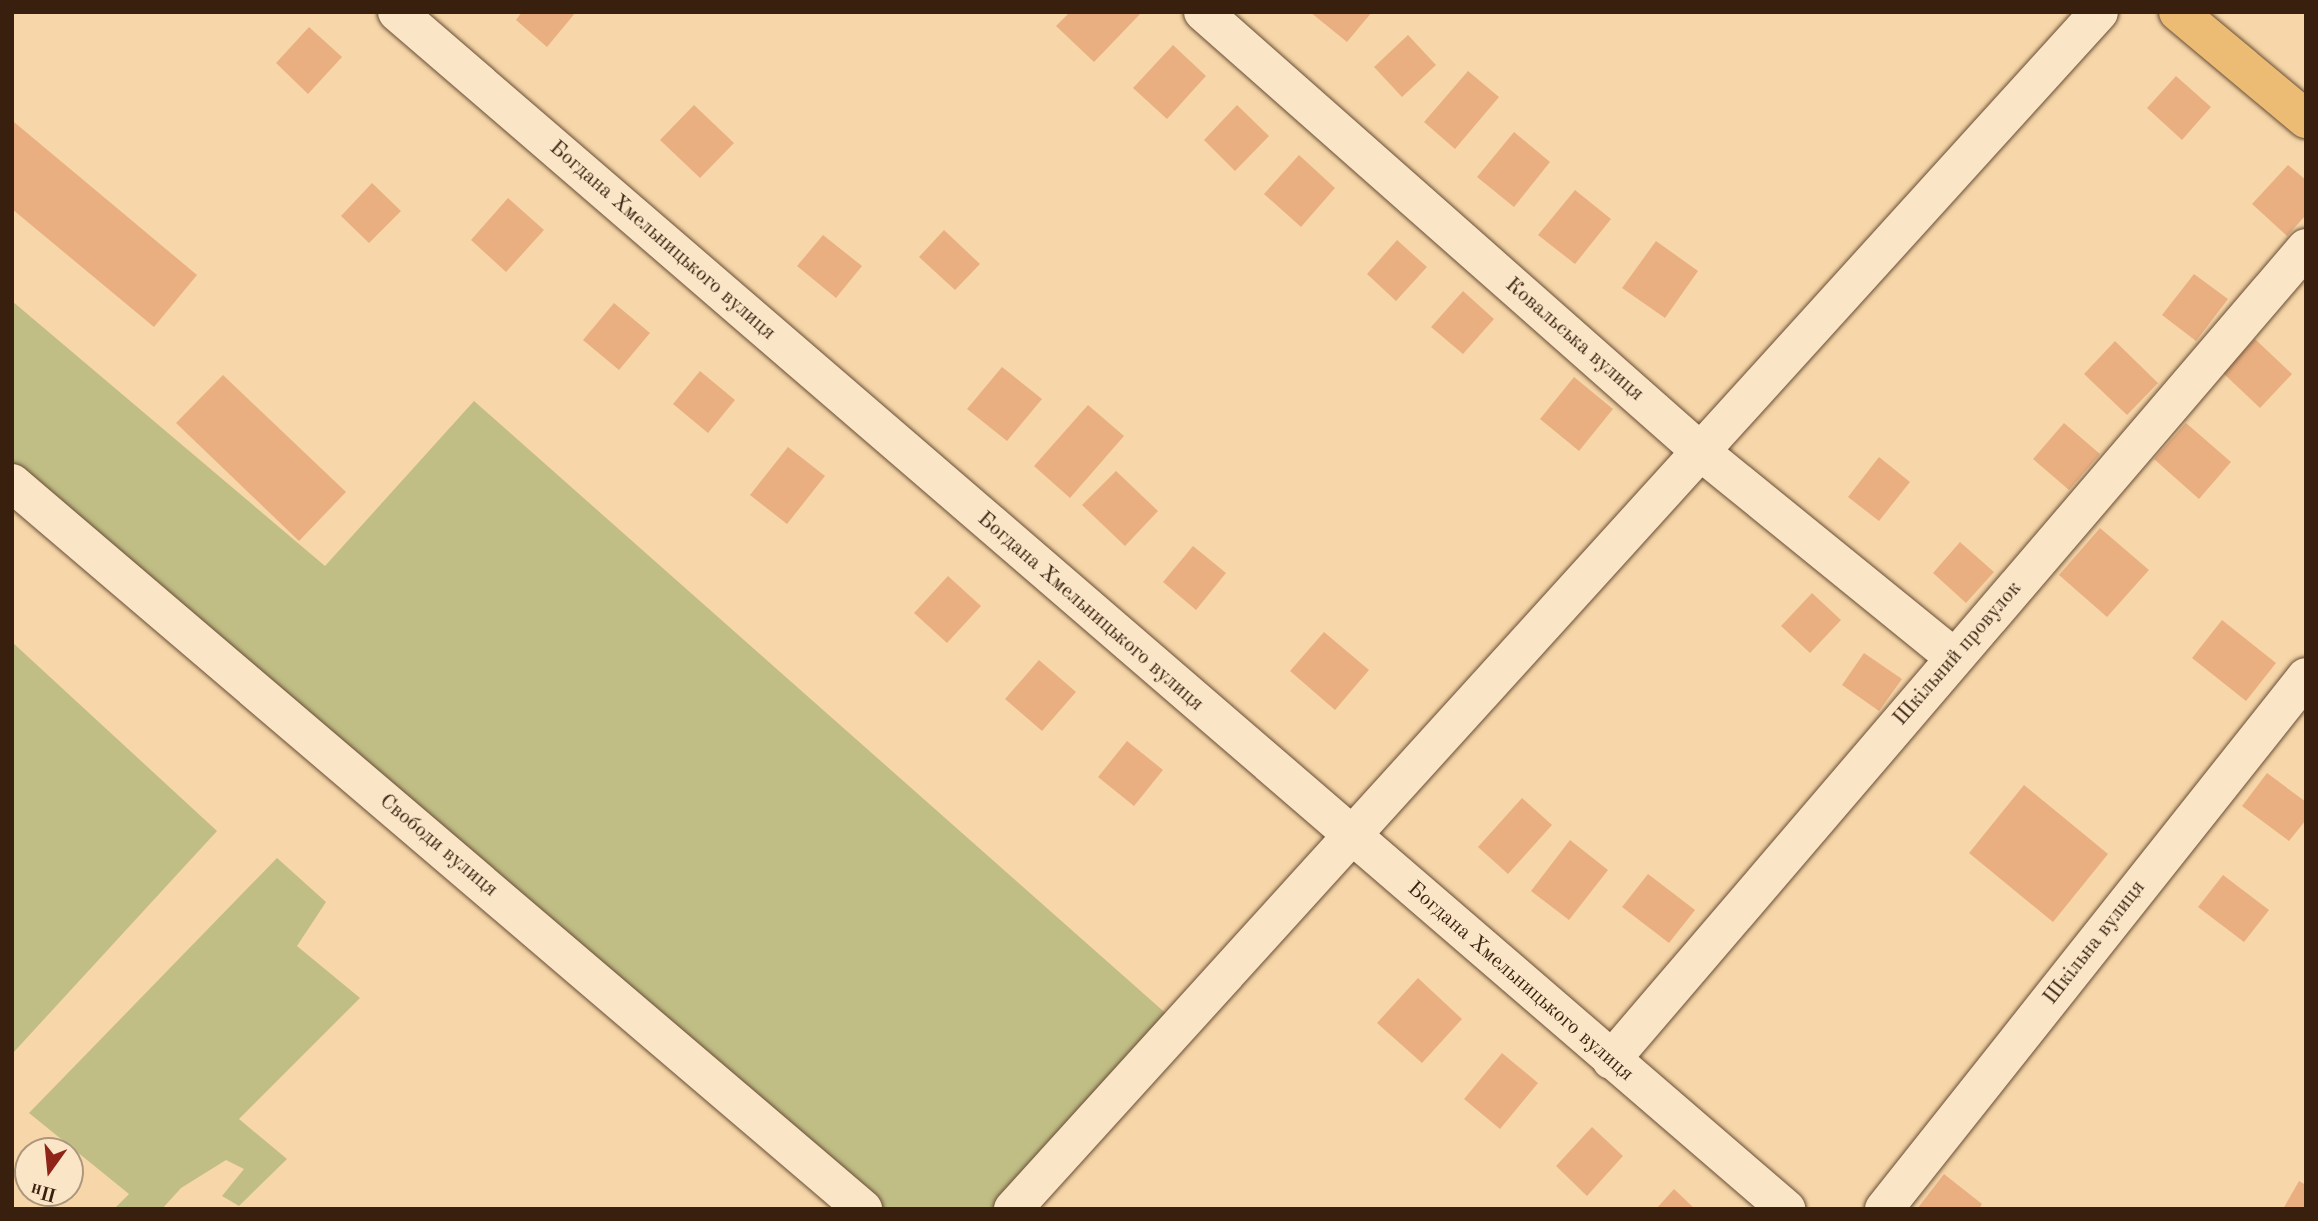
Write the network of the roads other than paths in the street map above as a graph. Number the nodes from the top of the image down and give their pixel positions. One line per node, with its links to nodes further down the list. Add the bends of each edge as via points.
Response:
1 (397, 12): 11 (street, Богдана Хмельницького вулиця)
2 (1203, 12): 7 (street, Ковальська вулиця)
3 (2098, 12): 7 (street)
4 (2178, 12): 5 (main road)
5 (2306, 118)
6 (2306, 248): 9 (street, Шкільний провулок)
7 (1700, 451): 9 (street, Ковальська вулиця); 11 (street)
8 (12, 484): 13 (street, Свободи вулиця)
9 (1955, 658): 12 (street, Шкільний провулок)
10 (2306, 677): 16 (street, Шкільна вулиця)
11 (1350, 837): 12 (street, Богдана Хмельницького вулиця); 14 (street)
12 (1611, 1060): 15 (street, Богдана Хмельницького вулиця)
13 (863, 1209)
14 (1013, 1209)
15 (1786, 1209)
16 (1884, 1209)

